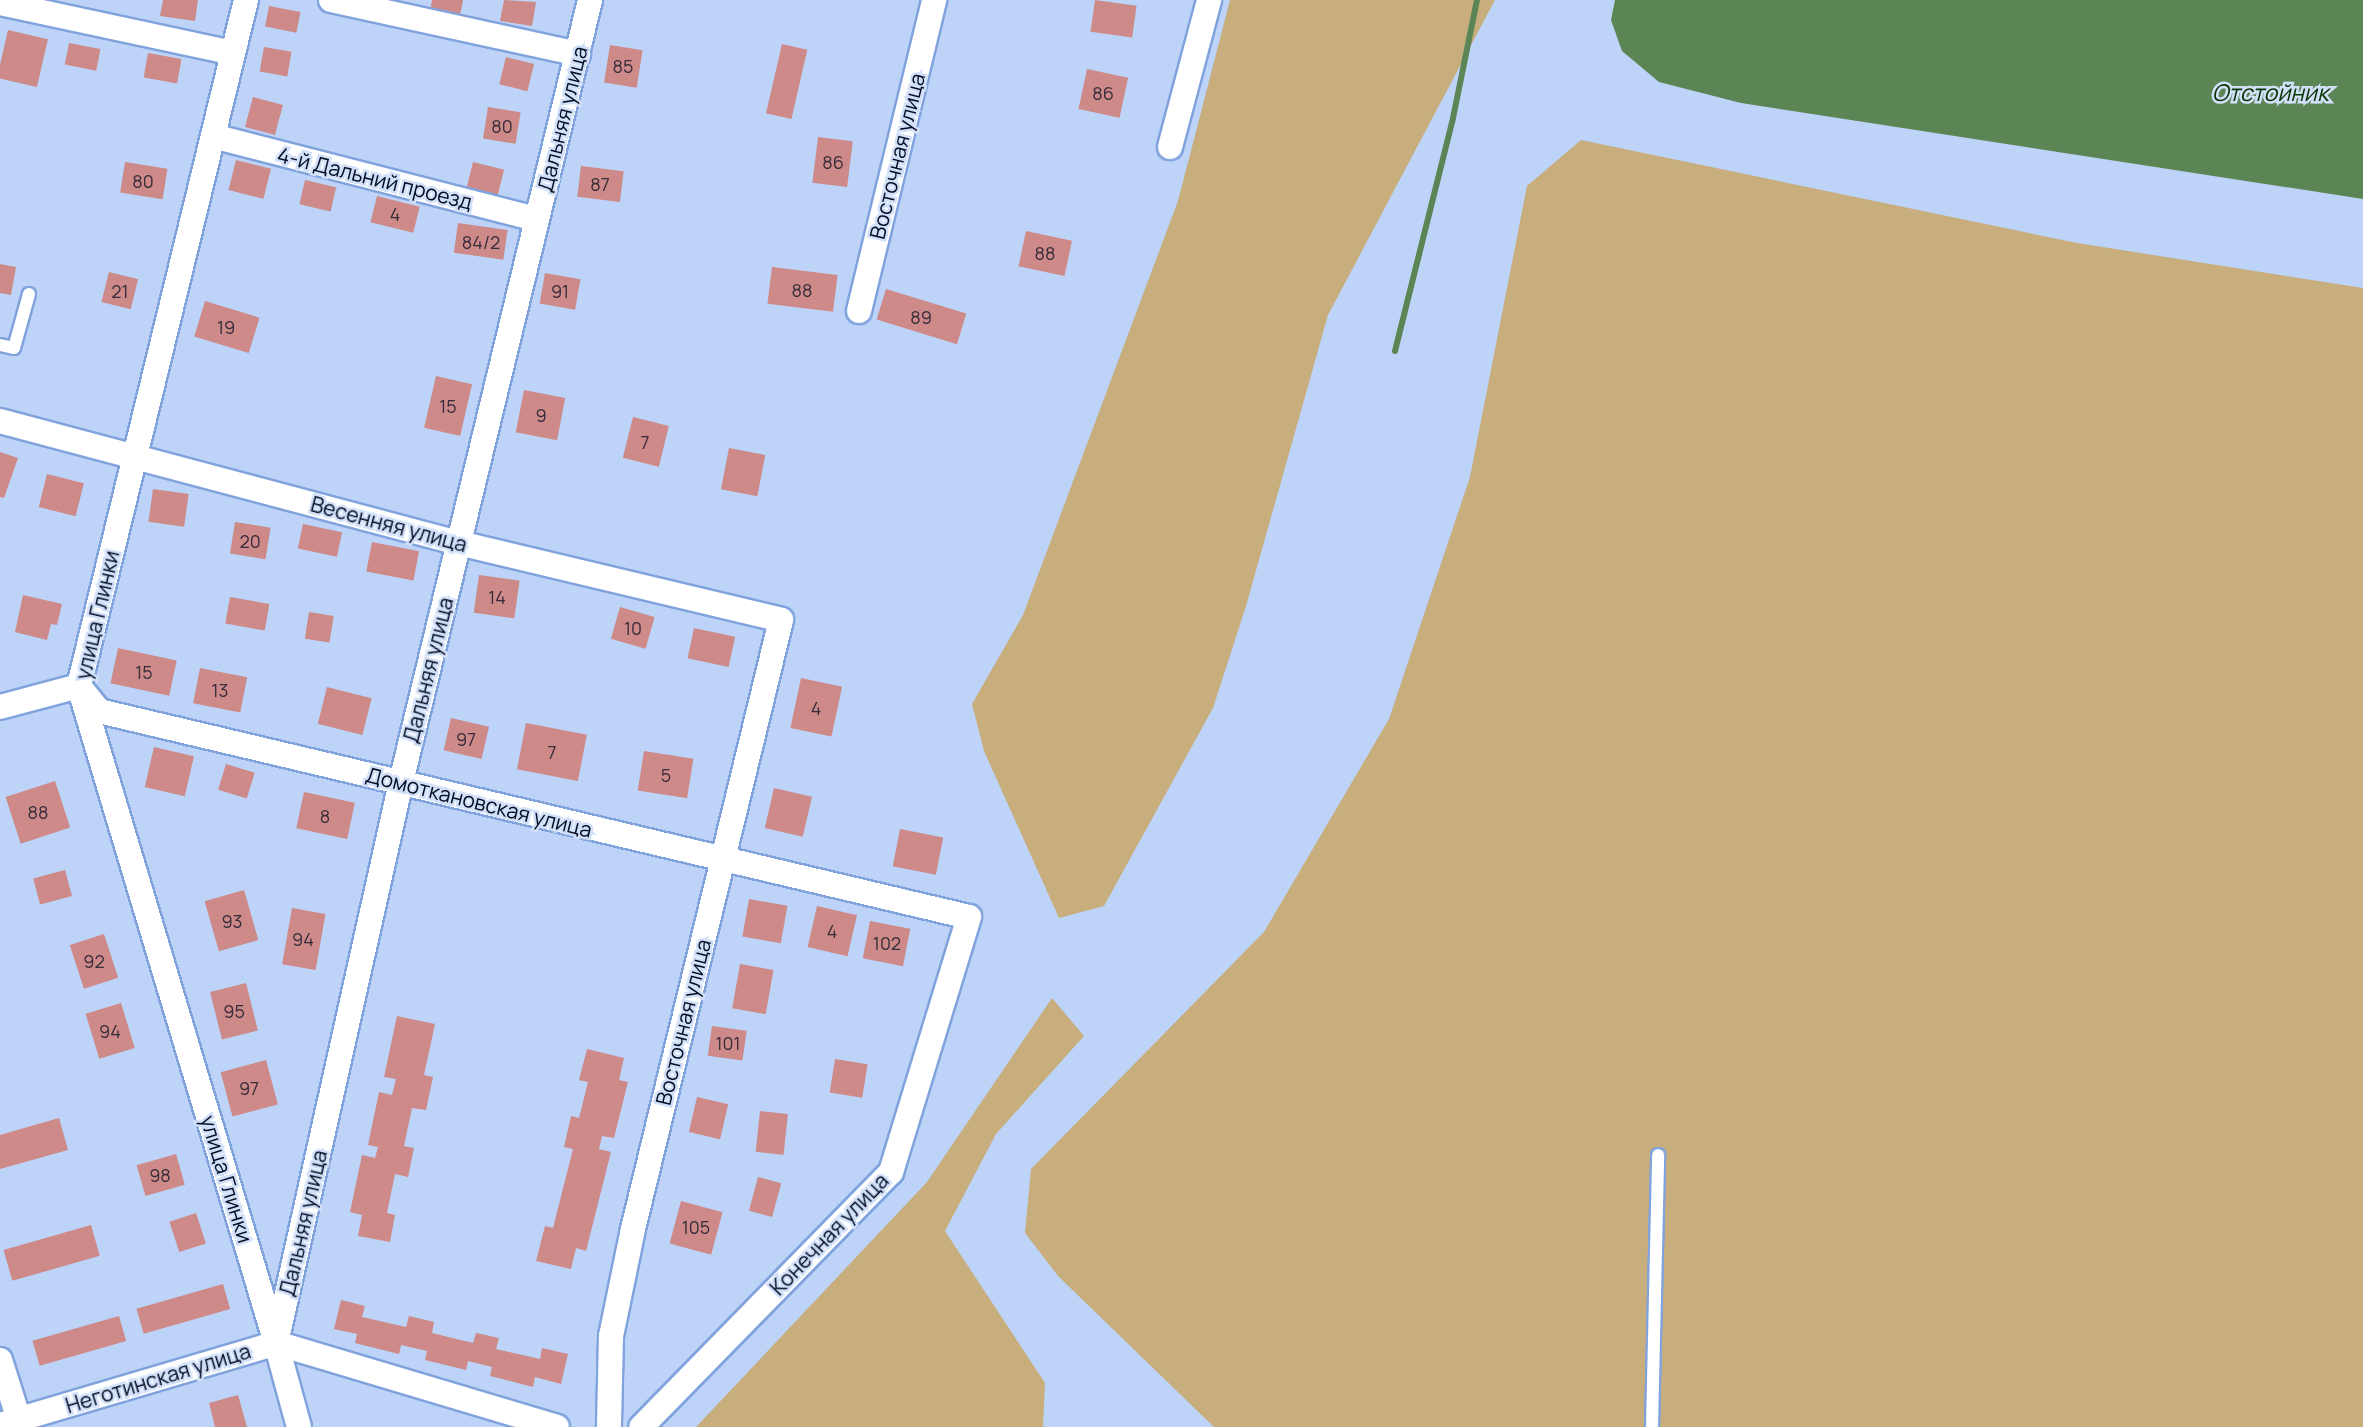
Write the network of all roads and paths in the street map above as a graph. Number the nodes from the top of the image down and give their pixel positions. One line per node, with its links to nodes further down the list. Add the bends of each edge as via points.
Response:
1 (246, 0): 7 (street, улица Глинки)
2 (331, 0): 8 (street)
3 (590, 0): 8 (street, Дальняя улица)
4 (934, 0): 13 (street, Восточная улица)
5 (1209, 0): 10 (street)
6 (0, 3): 7 (street)
7 (233, 52): 9 (street, улица Глинки)
8 (578, 54): 11 (street, Дальняя улица)
9 (213, 136): 11 (street, 4-й Дальний проезд); 16 (street, улица Глинки)
10 (1170, 147)
11 (537, 219): 17 (street, Дальняя улица)
12 (29, 294): 14 (lane, via 14,348)
13 (859, 311)
14 (0, 345)
15 (0, 421): 16 (street, Весенняя улица)
16 (135, 456): 17 (street, Весенняя улица); 19 (street, улица Глинки)
17 (459, 543): 18 (street, Весенняя улица); 21 (street, Дальняя улица)
18 (781, 620): 22 (street, Восточная улица)
19 (79, 686): 20 (street); 21 (street, Домоткановская улица, via 99,710); 25 (street, улица Глинки)
20 (0, 707)
21 (401, 782): 22 (street, Домоткановская улица); 25 (street, Дальняя улица)
22 (722, 861): 23 (street, Домоткановская улица); 30 (street, Восточная улица, via 611,1336)
23 (970, 917): 31 (street, Конечная улица, via 891,1171)
24 (1658, 1155): 32 (lane)
25 (276, 1343): 27 (street, Неготинская улица); 28 (street, улица Глинки); 29 (street)
26 (0, 1360): 27 (street)
27 (9, 1422)
28 (299, 1427)
29 (556, 1427)
30 (609, 1427)
31 (640, 1427)
32 (1651, 1427)

